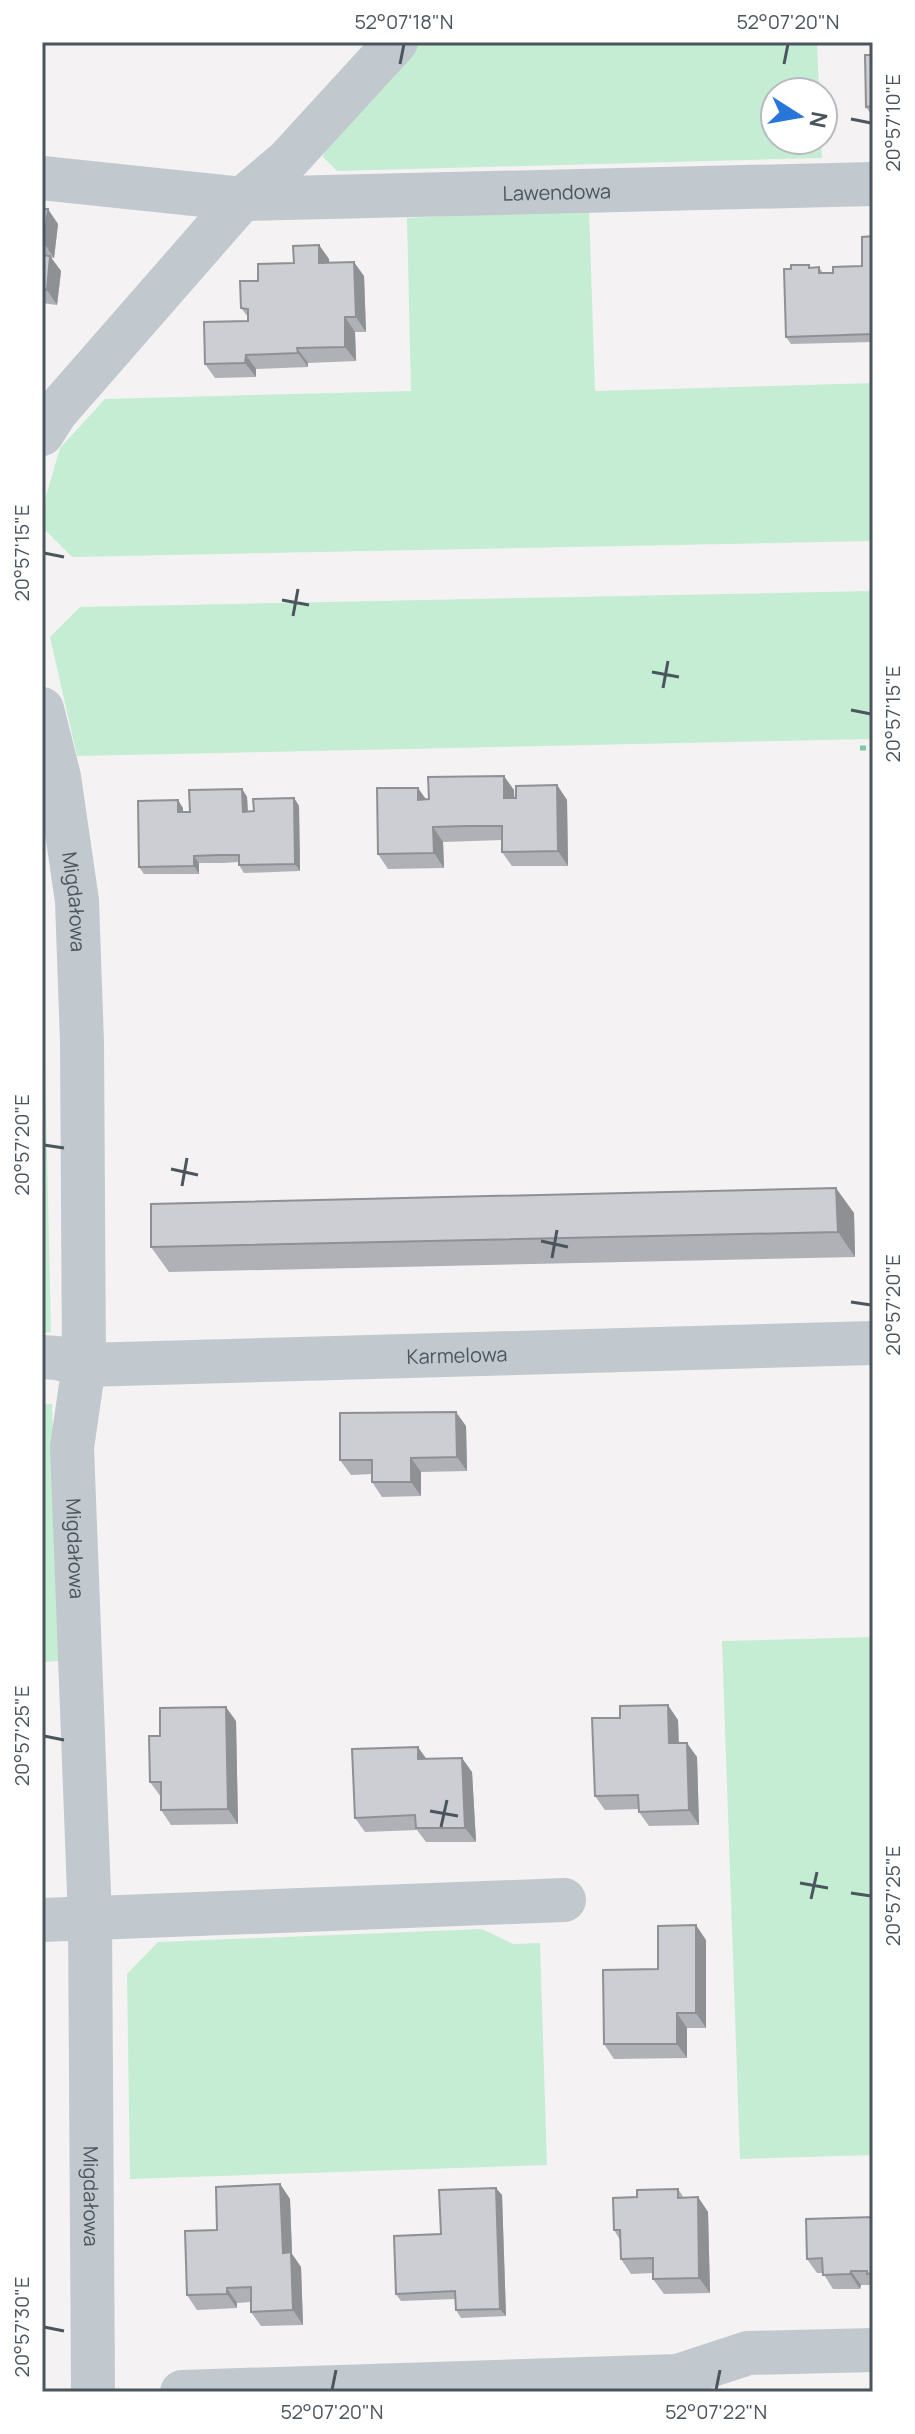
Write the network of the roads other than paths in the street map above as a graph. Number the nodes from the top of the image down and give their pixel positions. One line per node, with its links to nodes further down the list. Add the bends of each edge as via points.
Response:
1 (396, 42): 4 (street, via 287,161)
2 (42, 178): 4 (street, Lawendowa)
3 (873, 184): 4 (street, Lawendowa)
4 (242, 199): 5 (street)
5 (42, 434)
6 (42, 709): 8 (street, Migdałowa, via 59,777 77,901 82,1042)
7 (873, 1343): 8 (street, Karmelowa)
8 (63, 1361): 10 (street, Migdałowa, via 72,1447)
9 (564, 1900): 10 (street)
10 (90, 1919): 11 (street); 13 (street, Migdałowa)
11 (42, 1920)
12 (873, 2350): 14 (street, via 748,2353 678,2376)
13 (93, 2392)
14 (182, 2392)

